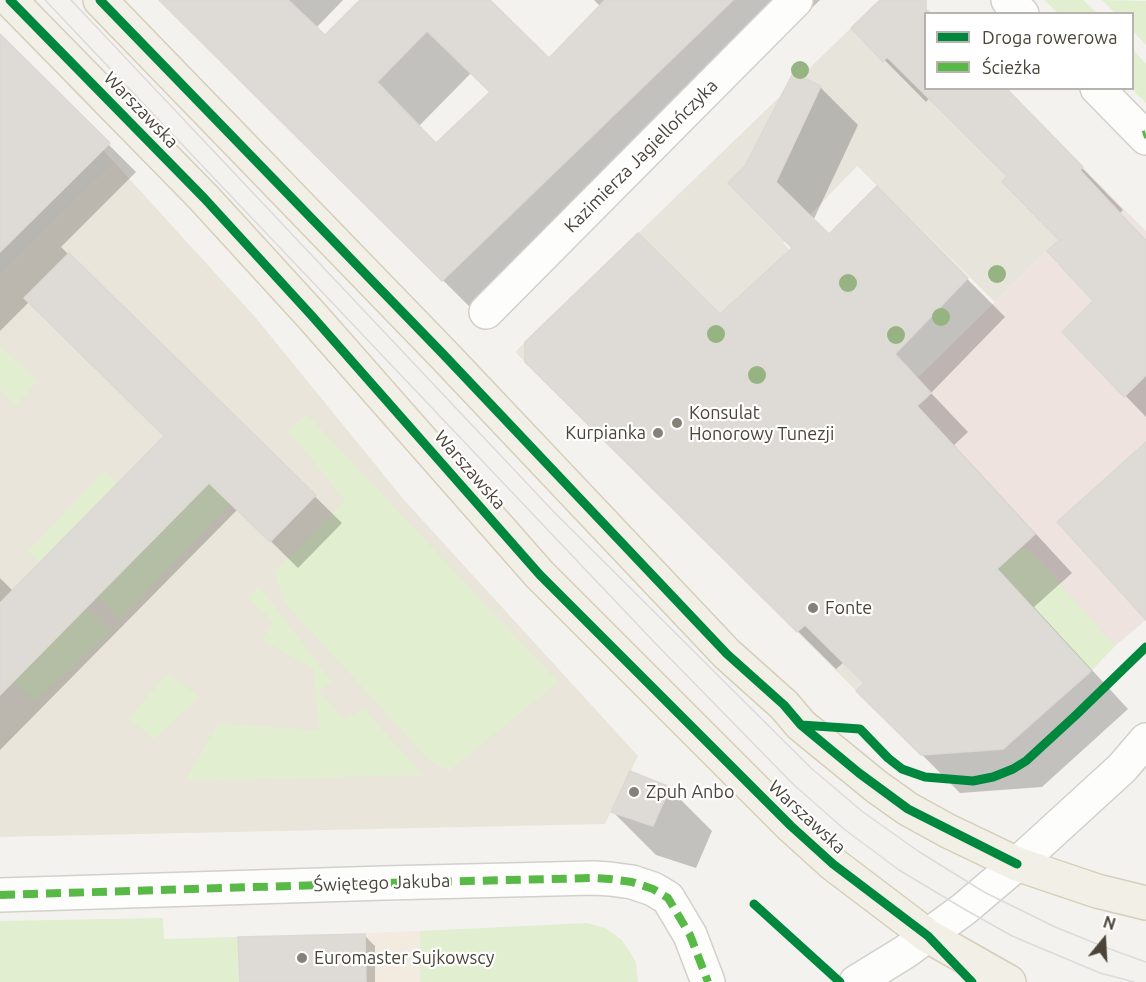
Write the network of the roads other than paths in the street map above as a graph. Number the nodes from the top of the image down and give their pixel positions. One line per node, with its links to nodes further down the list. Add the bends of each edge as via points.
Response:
1 (10, 0): 13 (main road, Warszawska, via 204,198 540,575 791,826 833,864)
2 (100, 0): 10 (main road, via 727,654 801,725 908,809)
3 (796, 0): 8 (street, Kazimierza Jagiellończyka)
4 (1008, 0): 5 (street)
5 (1020, 12)
6 (1099, 90): 7 (street)
7 (1146, 138)
8 (486, 312)
9 (1146, 740): 10 (street, via 1122,768)
10 (1017, 864): 12 (main road); 13 (street)
11 (0, 895): 14 (street, Świętego Jakuba, via 610,879 632,882 668,898 690,935)
12 (1146, 903)
13 (928, 936): 15 (street); 16 (main road, Warszawska)
14 (708, 982)
15 (856, 982)
16 (1009, 982)

